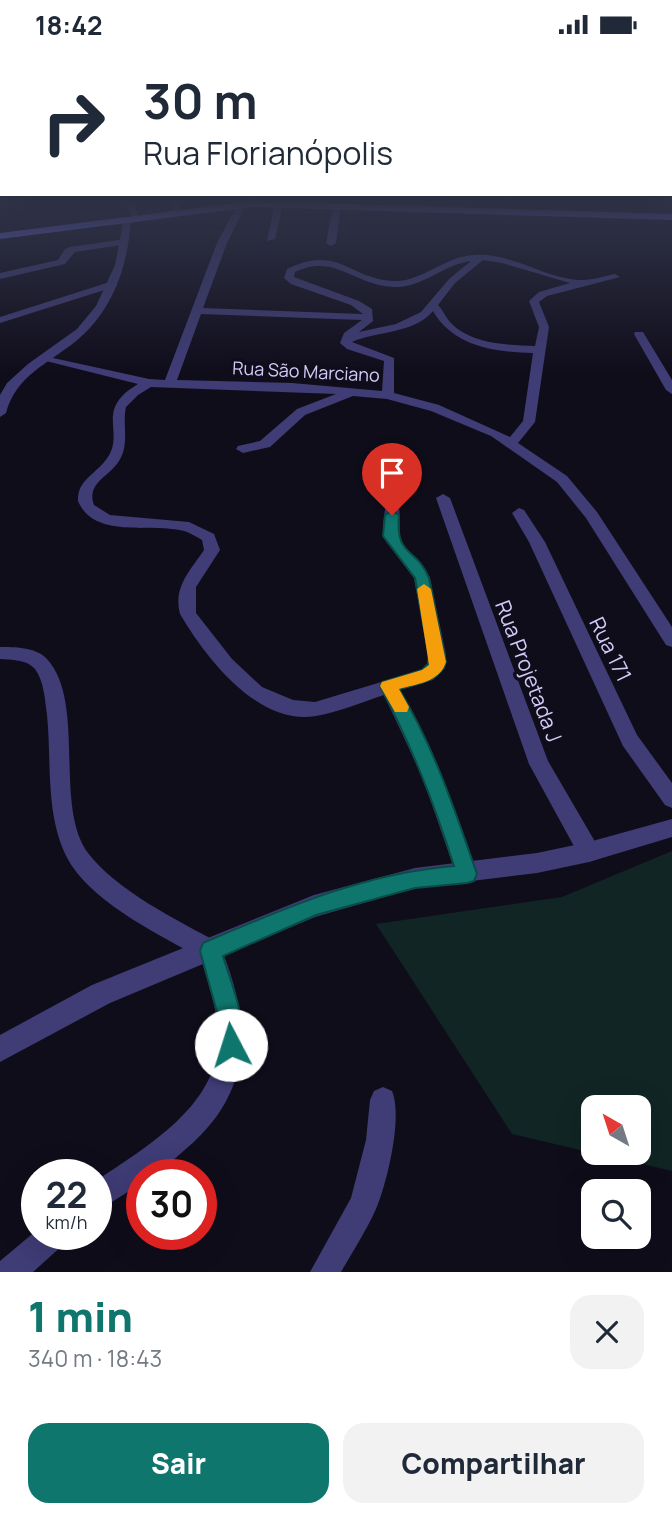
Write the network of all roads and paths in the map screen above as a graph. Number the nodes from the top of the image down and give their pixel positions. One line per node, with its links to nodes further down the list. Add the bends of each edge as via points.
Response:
1 (64, 258): 5 (street)
2 (122, 258): 8 (street)
3 (217, 258): 10 (street)
4 (481, 258): 7 (street, via 506,260); 9 (street, via 460,272); 11 (street, via 453,262 397,284 324,261 298,266 288,274 295,282 363,306)
5 (0, 276)
6 (615, 277): 7 (street)
7 (583, 283): 15 (street, via 542,294 534,301 544,327)
8 (113, 284): 12 (street); 16 (street, via 82,330)
9 (433, 306): 14 (street, via 413,321); 15 (street, via 449,328 474,340 499,348)
10 (198, 311): 11 (street); 18 (street)
11 (369, 317): 14 (street)
12 (0, 320)
13 (639, 334): 19 (street)
14 (346, 339): 21 (street, via 352,347 390,360)
15 (538, 350): 23 (street, via 529,422)
16 (44, 359): 17 (street, Rua São Marciano); 22 (street, via 9,387)
17 (149, 383): 18 (street, Rua São Marciano); 30 (street, via 128,396 117,410 117,451 114,460 87,486 87,506 109,520 189,527 209,537 212,550 191,577 184,603 236,676 261,696 288,708 315,709)
18 (170, 383): 20 (street, Rua São Marciano)
19 (672, 390)
20 (355, 392): 21 (street, Rua São Marciano); 24 (street, via 300,412 267,446)
21 (388, 395): 23 (street, Rua São Marciano, via 435,408)
22 (0, 410)
23 (512, 442): 28 (street, Rua São Marciano, via 562,479 592,515)
24 (243, 449)
25 (394, 494): 30 (street, via 390,536 422,578 438,662 427,675)
26 (443, 498): 33 (street, Rua Projetada J, via 539,764)
27 (519, 513): 31 (street, Rua 171, via 630,740)
28 (672, 641)
29 (0, 653): 35 (street, via 30,656 48,677 68,831 79,858 106,883)
30 (388, 686): 34 (street, via 408,719)
31 (672, 799)
32 (672, 828): 33 (street)
33 (589, 852): 34 (street)
34 (467, 874): 35 (street, via 415,879 314,906)
35 (211, 951): 36 (street, via 101,994); 38 (street, via 228,1012 231,1045 224,1078 212,1103 182,1135)
36 (0, 1049)
37 (383, 1100): 41 (street, via 380,1140 364,1203)
38 (112, 1186)
39 (36, 1250): 40 (street)
40 (11, 1272)
41 (326, 1272)

